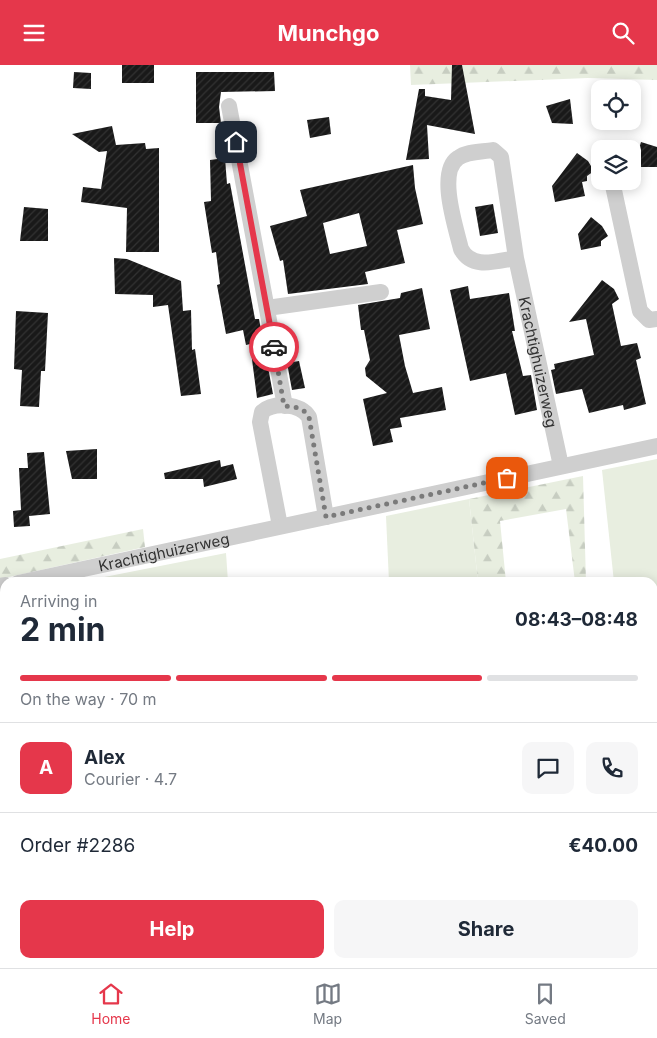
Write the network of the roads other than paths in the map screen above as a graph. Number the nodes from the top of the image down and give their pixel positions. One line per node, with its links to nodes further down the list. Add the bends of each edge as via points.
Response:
1 (229, 106): 5 (street)
2 (614, 190): 6 (street, via 640,311 649,320)
3 (516, 258): 3 (street, Krachtighuizerweg, via 477,263 465,257 448,191 450,171 457,158 493,150 499,154); 9 (street, Krachtighuizerweg)
4 (381, 292): 5 (street)
5 (267, 308): 7 (street)
6 (657, 319)
7 (284, 406): 10 (street, via 298,407 309,417); 11 (street, via 264,410 260,417)
8 (657, 446): 9 (street, Krachtighuizerweg)
9 (561, 466): 10 (street, Krachtighuizerweg)
10 (326, 517): 11 (street, Krachtighuizerweg)
11 (280, 526): 12 (street, Krachtighuizerweg)
12 (46, 577)

